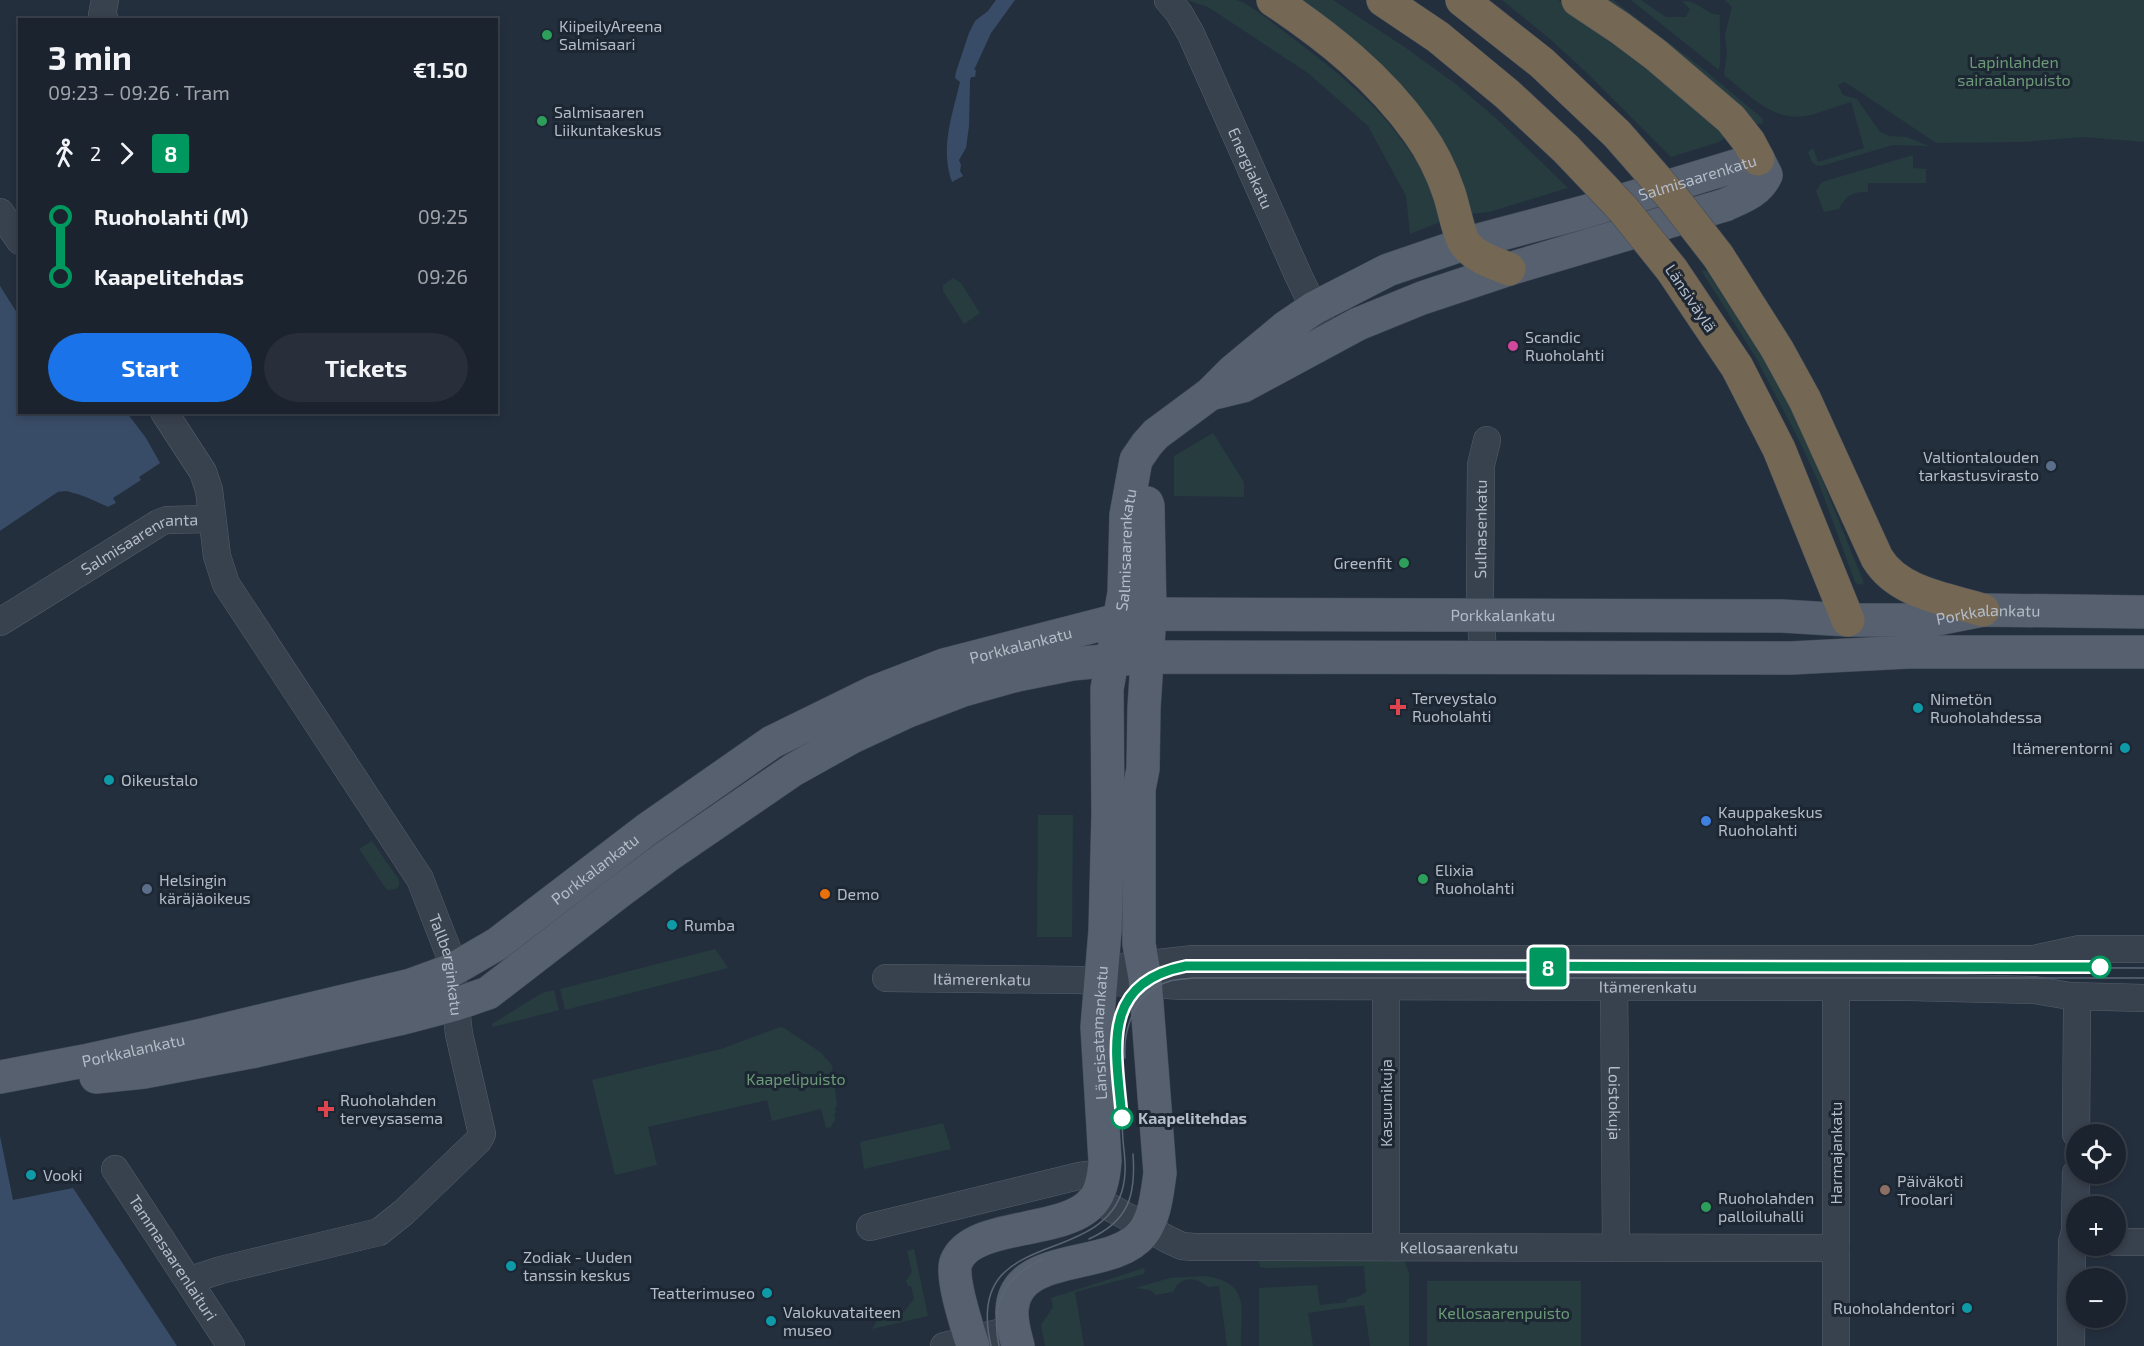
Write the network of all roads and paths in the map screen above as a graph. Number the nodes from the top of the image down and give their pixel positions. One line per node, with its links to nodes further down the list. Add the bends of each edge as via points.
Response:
1 (105, 0): 7 (street)
2 (1168, 0): 13 (street, Energiakatu, via 1191,34)
3 (1273, 0): 11 (highway, via 1355,62 1419,132 1448,190)
4 (1383, 0): 25 (highway, Länsiväylä, bridge, via 1438,37 1566,149 1623,209 1672,270 1737,367 1779,449)
5 (1462, 0): 20 (highway, bridge, via 1542,63 1617,134 1718,256 1805,400 1884,569 1905,584)
6 (1578, 0): 8 (highway, via 1656,55 1731,118)
7 (104, 18)
8 (1758, 159): 11 (main road, Salmisaarenkatu); 12 (main road, Salmisaarenkatu, via 1766,175 1760,186 1725,205)
9 (0, 212): 10 (street)
10 (18, 238)
11 (1464, 244): 12 (highway, via 1480,258); 13 (main road, Salmisaarenkatu, via 1388,270)
12 (1509, 269): 14 (main road, Salmisaarenkatu, via 1422,298)
13 (1314, 308): 14 (street, Energiakatu); 15 (main road, Salmisaarenkatu, via 1286,327)
14 (1329, 339): 15 (main road, Salmisaarenkatu, via 1243,386)
15 (1210, 394): 18 (main road, Salmisaarenkatu, via 1147,444 1136,460)
16 (165, 414): 19 (street, Salmisaarenranta, via 203,472)
17 (1487, 440): 23 (street, Sulhasenkatu, via 1481,465)
18 (1134, 480): 22 (main road, Salmisaarenkatu, via 1148,506); 24 (main road, Salmisaarenkatu, via 1126,515 1125,582)
19 (212, 519): 26 (street, Salmisaarenranta, via 159,523); 36 (street, Tallberginkatu, via 226,584 420,879)
20 (1983, 610): 21 (main road, Porkkalankatu); 25 (main road, Porkkalankatu, via 1932,620)
21 (2144, 612)
22 (1150, 614): 23 (main road, Porkkalankatu); 24 (main road, Porkkalankatu); 29 (main road)
23 (1481, 615): 25 (main road, Porkkalankatu, via 1782,616); 30 (street, Sulhasenkatu)
24 (1118, 620): 31 (main road, Länsisatamankatu); 36 (main road, Porkkalankatu, via 944,664 874,692 772,742 646,830 497,944)
25 (1848, 620): 27 (main road, Länsiväylä, via 1869,642)
26 (0, 622)
27 (1908, 652): 28 (main road, Porkkalankatu); 30 (main road, Porkkalankatu, via 1791,658)
28 (2144, 652)
29 (1146, 657): 30 (main road, Porkkalankatu); 31 (main road, Porkkalankatu); 37 (main road, via 1138,814 1139,944)
30 (1483, 657)
31 (1112, 660): 38 (main road, Länsisatamankatu, via 1107,689 1105,932); 44 (main road, Porkkalankatu, via 1017,675 963,690 852,737 793,770 666,857 488,993)
32 (2144, 949): 35 (street, Itämerenkatu, via 2080,949 2034,959)
33 (1614, 958): 34 (street, Itämerenkatu); 35 (street, Itämerenkatu); 41 (street, Loistokuja)
34 (1394, 959): 37 (street, Itämerenkatu, via 1184,959); 40 (street, Kasuunikuja)
35 (1836, 960): 42 (street, Harmajankatu)
36 (452, 970): 44 (street, Tallberginkatu); 46 (main road, Porkkalankatu, via 411,985 213,1032)
37 (1144, 974): 38 (street, Itämerenkatu); 40 (street, Itämerenkatu); 52 (main road, via 1160,1173 1157,1197)
38 (1093, 977): 39 (street, Itämerenkatu); 50 (main road, Länsisatamankatu, via 1106,1161 1103,1178)
39 (886, 978)
40 (1385, 987): 41 (street, Itämerenkatu); 55 (street, Kasuunikuja)
41 (1614, 987): 42 (street, Itämerenkatu); 56 (street, Loistokuja)
42 (1836, 987): 43 (street, Itämerenkatu, via 2034,990 2070,996); 57 (street, Harmajankatu)
43 (2144, 998)
44 (456, 1005): 47 (main road, Porkkalankatu, via 256,1051 144,1072 83,1078); 59 (street, Tallberginkatu, via 482,1134 478,1141 379,1232)
45 (2077, 1012): 48 (street)
46 (0, 1077)
47 (0, 1097)
48 (2076, 1124)
49 (115, 1169): 59 (street, Tammasaarenlaituri)
50 (1095, 1187): 51 (street, via 1079,1176 920,1226); 52 (street, Kellosaarenkatu); 61 (main road, via 1085,1209 1071,1217 982,1239 966,1248 956,1262 954,1276)
51 (870, 1227)
52 (1146, 1228): 55 (street, Kellosaarenkatu, via 1182,1246 1194,1247); 60 (main road, via 1123,1248 1030,1277 1019,1287 1013,1301)
53 (2126, 1242): 54 (street)
54 (2144, 1242)
55 (1386, 1247): 56 (street, Kellosaarenkatu)
56 (1616, 1248): 57 (street, Kellosaarenkatu)
57 (1836, 1248): 63 (street, Harmajankatu)
58 (2074, 1256): 64 (street)
59 (190, 1280): 62 (street, Tammasaarenlaituri)
60 (1016, 1338): 61 (street)
61 (963, 1344)
62 (231, 1346)
63 (1836, 1346)
64 (2071, 1346)

